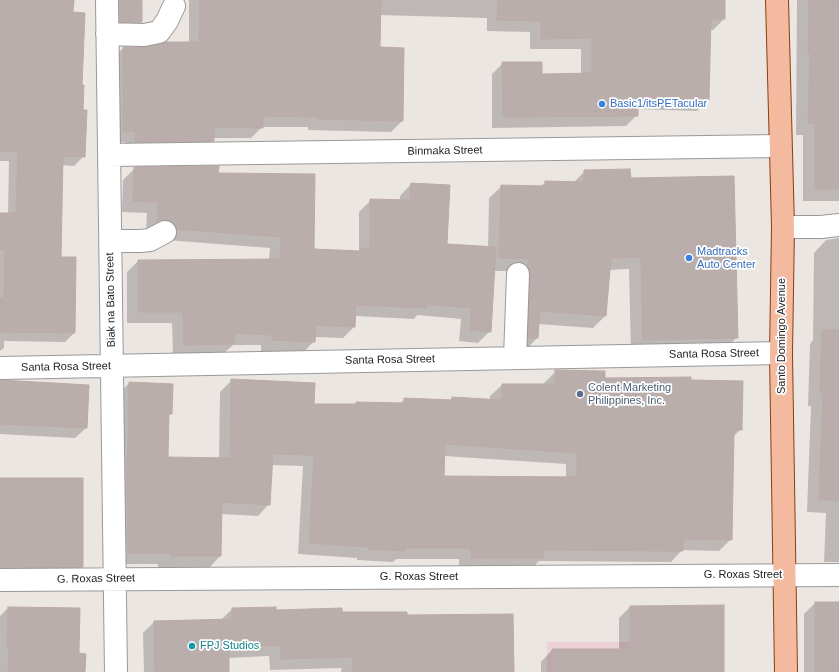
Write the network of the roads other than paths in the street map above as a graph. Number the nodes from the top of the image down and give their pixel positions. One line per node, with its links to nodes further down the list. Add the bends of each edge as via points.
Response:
1 (107, 0): 4 (street, Biak na Bato Street)
2 (777, 0): 5 (main road, Santo Domingo Avenue)
3 (174, 6): 4 (street, via 159,32 144,35)
4 (108, 34): 6 (street, Biak na Bato Street)
5 (780, 146): 6 (street, Binmaka Street); 8 (main road, Santo Domingo Avenue)
6 (109, 155): 10 (street, Biak na Bato Street)
7 (839, 225): 8 (street, via 821,228)
8 (783, 227): 12 (main road, Santo Domingo Avenue)
9 (165, 232): 10 (street, via 150,240)
10 (111, 242): 14 (street, Biak na Bato Street)
11 (518, 274): 13 (street)
12 (781, 353): 13 (street, Santa Rosa Street); 16 (main road, Santo Domingo Avenue)
13 (515, 358): 14 (street, Santa Rosa Street)
14 (112, 366): 15 (street, Santa Rosa Street); 18 (street, Biak na Bato Street)
15 (0, 368)
16 (785, 575): 17 (street, G. Roxas Street); 18 (street, G. Roxas Street); 21 (main road, Santo Domingo Avenue)
17 (839, 575)
18 (116, 579): 19 (street, G. Roxas Street); 20 (street, Biak na Bato Street)
19 (0, 580)
20 (116, 672)
21 (786, 672)

